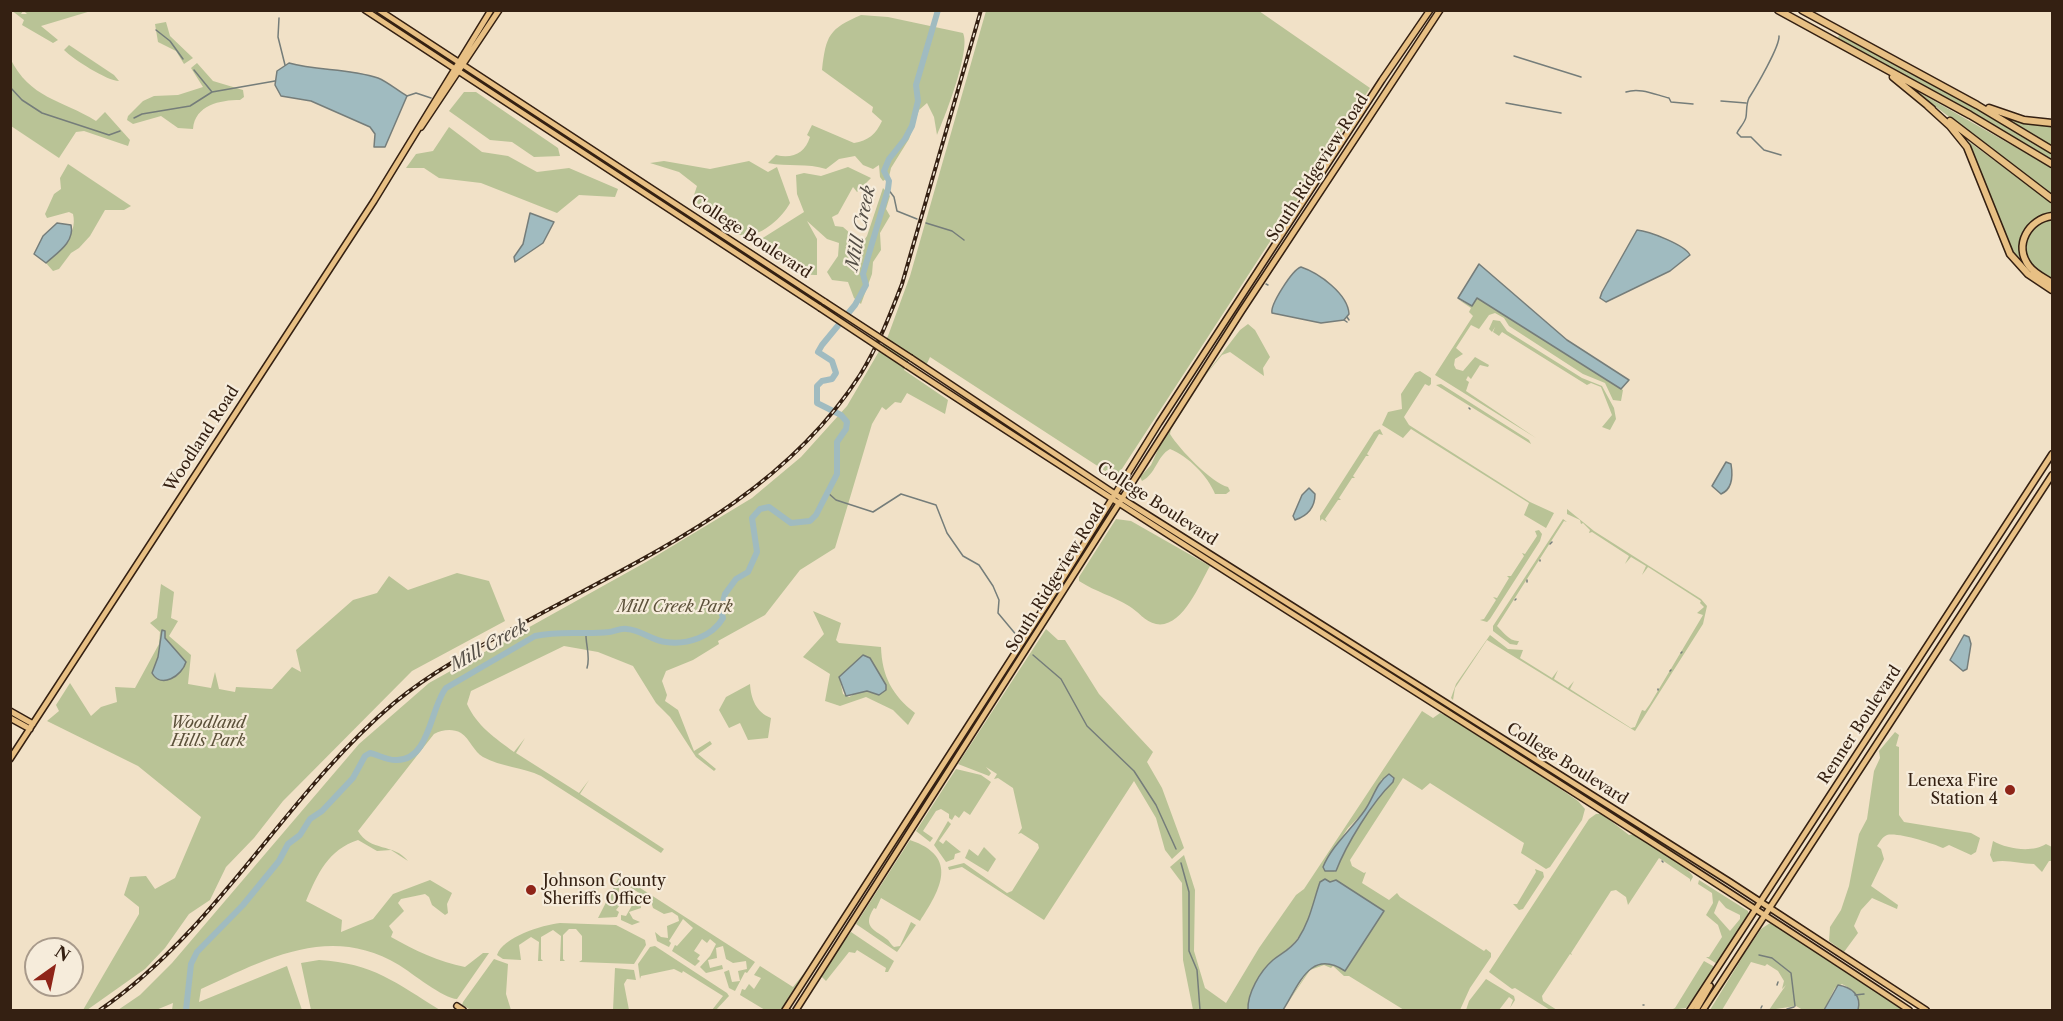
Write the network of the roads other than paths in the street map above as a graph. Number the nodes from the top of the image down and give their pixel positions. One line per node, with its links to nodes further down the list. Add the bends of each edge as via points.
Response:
1 (365, 10): 11 (main road, College Boulevard)
2 (379, 10): 9 (main road, College Boulevard)
3 (491, 10): 9 (main road, Woodland Road)
4 (499, 10): 9 (main road, Woodland Road)
5 (1430, 10): 23 (main road, South Ridgeview Road)
6 (1440, 10): 24 (main road, South Ridgeview Road)
7 (1778, 10): 10 (highway)
8 (1802, 10): 12 (highway)
9 (461, 63): 11 (main road, Woodland Road); 23 (main road, College Boulevard, bridge)
10 (1884, 69): 13 (highway); 16 (highway)
11 (457, 70): 25 (main road, College Boulevard, bridge); 29 (main road, Woodland Road)
12 (1977, 105): 14 (highway, via 2024,120); 15 (highway)
13 (1928, 106): 17 (highway); 20 (highway, via 1967,147 2010,254 2028,274)
14 (2052, 123)
15 (2052, 150)
16 (2052, 164)
17 (2052, 199)
18 (2052, 216): 19 (highway, via 2033,224 2023,246 2030,267)
19 (2052, 283)
20 (2052, 290)
21 (2052, 454): 31 (main road, Renner Boulevard)
22 (2052, 475): 32 (main road, Renner Boulevard)
23 (1114, 494): 24 (main road, College Boulevard); 25 (main road, South Ridgeview Road)
24 (1121, 498): 26 (main road, South Ridgeview Road); 31 (main road, College Boulevard)
25 (1111, 500): 26 (main road, College Boulevard); 38 (main road, South Ridgeview Road)
26 (1117, 504): 33 (main road, College Boulevard); 39 (main road, South Ridgeview Road)
27 (10, 711): 29 (main road)
28 (10, 718): 29 (main road)
29 (31, 726): 30 (main road, Woodland Road)
30 (10, 759)
31 (1762, 903): 32 (main road, College Boulevard); 33 (main road, Renner Boulevard)
32 (1770, 909): 34 (main road, Renner Boulevard); 44 (main road, College Boulevard)
33 (1757, 910): 34 (main road, College Boulevard); 35 (main road, Renner Boulevard)
34 (1765, 916): 42 (main road, Renner Boulevard); 43 (main road, College Boulevard)
35 (1715, 973): 40 (main road, Renner Boulevard); 41 (main road)
36 (457, 1006): 37 (main road)
37 (463, 1011)
38 (785, 1011)
39 (796, 1011)
40 (1690, 1011)
41 (1696, 1011)
42 (1703, 1011)
43 (1909, 1011)
44 (1926, 1011)

